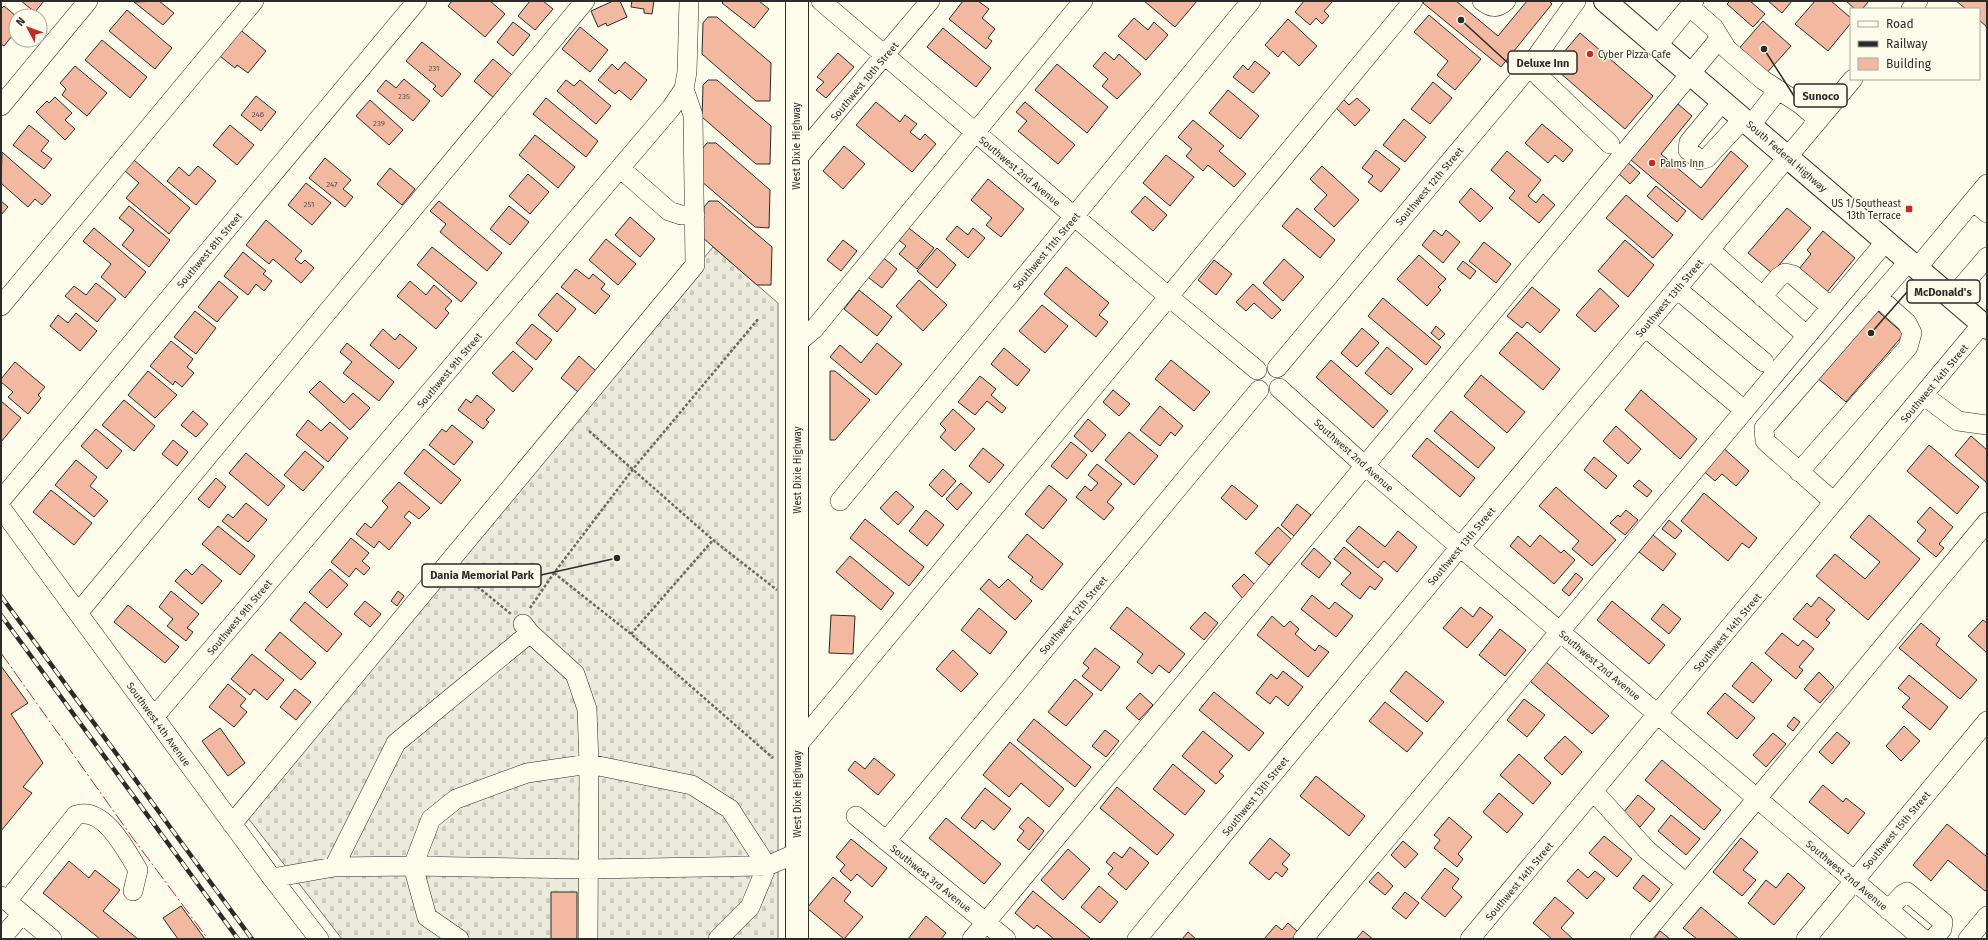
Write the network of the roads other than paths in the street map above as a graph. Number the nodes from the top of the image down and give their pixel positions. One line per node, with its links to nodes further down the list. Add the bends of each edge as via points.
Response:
1 (88, 1): 26 (street)
2 (254, 1): 47 (street)
3 (417, 1): 63 (street, Southwest 8th Street)
4 (585, 1): 69 (street)
5 (689, 1): 23 (street, Southwest 9th Street, via 687,72)
6 (797, 1): 32 (main road, West Dixie Highway)
7 (821, 1): 19 (street, Southwest 2nd Avenue)
8 (930, 1): 19 (street, Southwest 10th Street)
9 (1083, 1): 29 (street)
10 (1251, 1): 37 (street, Southwest 11th Street)
11 (1482, 1): 12 (street, via 1494,7)
12 (1506, 1)
13 (1576, 1): 20 (street, Southwest 12th Street)
14 (1605, 1): 18 (main road, South Federal Highway)
15 (1403, 4): 44 (street)
16 (1692, 4): 17 (street); 18 (street)
17 (1720, 38): 21 (street); 24 (street, via 1727,49)
18 (1657, 46): 21 (main road, South Federal Highway)
19 (885, 56): 29 (street, Southwest 2nd Avenue); 32 (street, Southwest 10th Street)
20 (1529, 67): 30 (street); 54 (street, Southwest 12th Street)
21 (1689, 73): 25 (main road, South Federal Highway); 61 (street)
22 (1852, 80): 27 (street, Southwest 13th Street)
23 (684, 89): 33 (street, Southwest 9th Street); 36 (street, via 693,115)
24 (1778, 90): 27 (street); 28 (street)
25 (1723, 101): 28 (main road, South Federal Highway); 28 (street, via 1689,142 1688,150 1700,160 1707,158)
26 (1, 106)
27 (1819, 120): 31 (street, Southwest 13th Street)
28 (1747, 122): 31 (main road, South Federal Highway)
29 (975, 132): 37 (street, Southwest 2nd Avenue); 52 (street, via 814,329)
30 (1610, 144)
31 (1788, 157): 38 (main road, South Federal Highway); 39 (street, Southwest 13th Street)
32 (796, 160): 52 (main road, West Dixie Highway)
33 (620, 168): 36 (street, via 669,211 681,215); 72 (street, Southwest 9th Street)
34 (1987, 184): 35 (street)
35 (1980, 207): 41 (street)
36 (695, 215): 79 (street, via 695,265)
37 (1074, 217): 44 (street, Southwest 2nd Avenue); 64 (street, Southwest 11th Street)
38 (1886, 241): 41 (main road, South Federal Highway); 48 (street)
39 (1710, 250): 42 (street, Southwest 13th Street); 43 (street)
40 (1987, 257): 46 (street)
41 (1913, 265): 45 (street); 46 (main road, South Federal Highway)
42 (1677, 289): 50 (street, Southwest 13th Street); 53 (street)
43 (1762, 296): 48 (street, via 1785,273 1793,275); 51 (street)
44 (1168, 297): 55 (street, Southwest 2nd Avenue); 74 (street)
45 (1878, 297): 62 (street, via 1907,323 1912,334 1908,347); 62 (street, via 1764,428 1765,441)
46 (1952, 298): 49 (main road, South Federal Highway)
47 (1, 306)
48 (1831, 307): 51 (street)
49 (1985, 326): 58 (street, Southwest 14th Street)
50 (1645, 327): 59 (street); 68 (street, Southwest 13th Street)
51 (1807, 336): 59 (street)
52 (796, 344): 74 (main road, West Dixie Highway)
53 (1764, 362)
54 (1278, 368): 55 (street, via 1266,365); 56 (street, via 1283,377)
55 (1257, 370): 57 (street, via 1254,384)
56 (1279, 388): 57 (street, via 1269,394); 61 (street, Southwest 2nd Avenue)
57 (1259, 390): 80 (street, Southwest 12th Street)
58 (1923, 395): 60 (street, via 1958,421); 65 (street, Southwest 14th Street)
59 (1744, 410): 70 (street)
60 (1987, 425)
61 (1364, 465): 68 (street, Southwest 2nd Avenue); 94 (street)
62 (1800, 472): 65 (street)
63 (1, 500)
64 (840, 501)
65 (1834, 502): 71 (street, Southwest 14th Street)
66 (1, 508): 69 (street, Southwest 4th Avenue)
67 (1987, 522): 77 (street)
68 (1460, 547): 70 (street, Southwest 2nd Avenue); 104 (street, Southwest 13th Street)
69 (78, 613): 72 (street, Southwest 4th Avenue)
70 (1559, 631): 71 (street, Southwest 2nd Avenue); 105 (street)
71 (1659, 715): 76 (street, Southwest 14th Street); 77 (street, Southwest 2nd Avenue)
72 (154, 717): 79 (street, Southwest 4th Avenue)
73 (1987, 721): 87 (street, Southwest 15th Street)
74 (797, 746): 81 (main road, West Dixie Highway)
75 (589, 764): 82 (street, via 527,773 456,799 431,820); 83 (street, via 692,785 730,809); 84 (street, via 587,709 575,674 526,628 396,743); 85 (street)
76 (1594, 792): 88 (street, via 1647,850); 106 (street, Southwest 14th Street)
77 (1757, 798): 87 (street, Southwest 2nd Avenue); 88 (street)
78 (856, 816): 80 (street, Southwest 3rd Avenue)
79 (232, 824): 86 (street, Southwest 4th Avenue)
80 (886, 841): 94 (street, Southwest 3rd Avenue)
81 (797, 853): 83 (street); 101 (main road, West Dixie Highway)
82 (413, 866): 84 (street); 85 (street); 98 (street, via 427,917)
83 (768, 866): 85 (street); 100 (street, via 750,906)
84 (334, 867): 86 (street)
85 (588, 869): 99 (street)
86 (272, 878): 97 (street, Southwest 4th Avenue)
87 (1854, 881): 91 (street, Southwest 2nd Avenue); 108 (street, Southwest 15th Street)
88 (1686, 883): 107 (street)
89 (133, 891): 90 (street, via 138,870 120,841 100,817 83,813 76,815)
90 (4, 898): 92 (street)
91 (1888, 910): 109 (street, Southwest 2nd Avenue); 110 (street, via 1907,892 1943,922 1942,929)
92 (22, 914): 95 (street); 96 (street)
93 (1987, 916): 111 (street)
94 (986, 922): 102 (street); 103 (street, Southwest 3rd Avenue)
95 (1, 939)
96 (52, 939)
97 (319, 939)
98 (459, 939)
99 (588, 939)
100 (718, 939)
101 (798, 939)
102 (972, 939)
103 (1006, 939)
104 (1137, 939)
105 (1303, 939)
106 (1470, 939)
107 (1640, 939)
108 (1806, 939)
109 (1923, 939)
110 (1933, 939)
111 (1968, 939)

